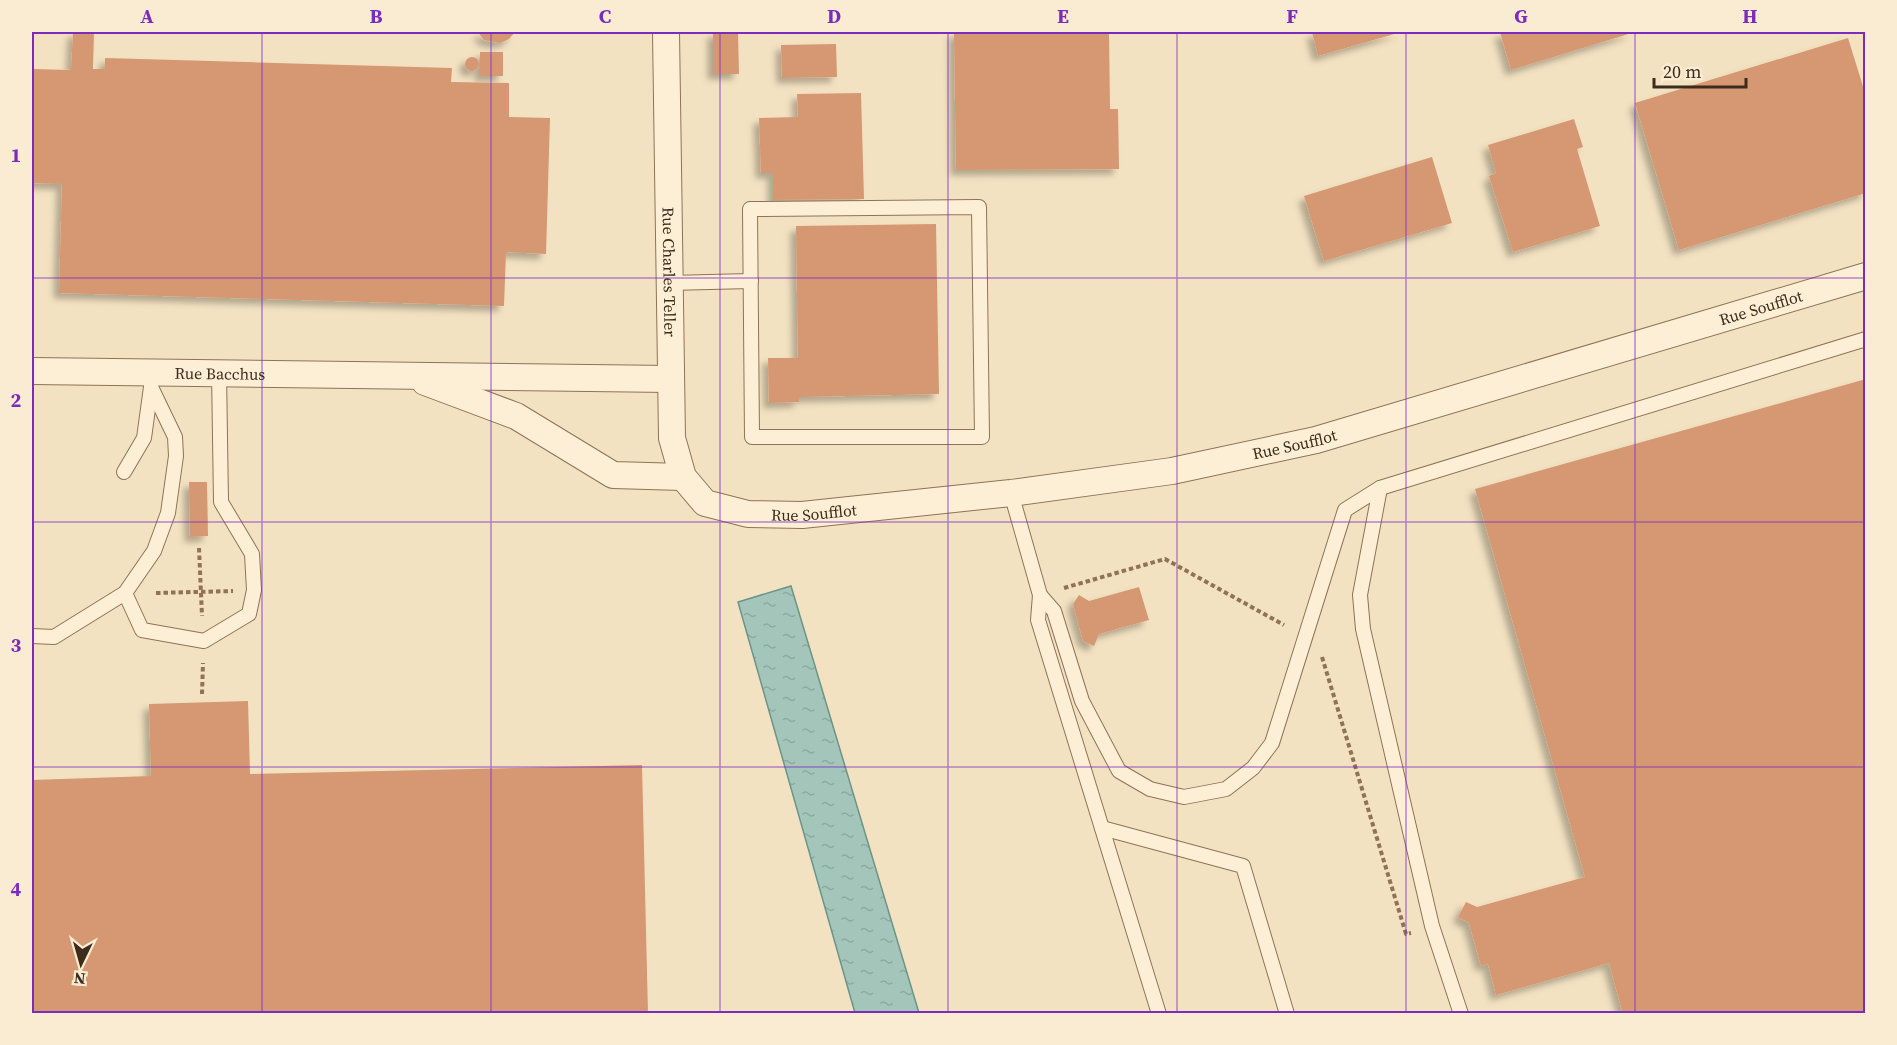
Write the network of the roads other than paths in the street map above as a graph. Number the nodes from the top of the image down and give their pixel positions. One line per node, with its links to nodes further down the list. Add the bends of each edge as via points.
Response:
1 (666, 32): 4 (street, Rue Charles Teller)
2 (1866, 276): 14 (street, Rue Soufflot, via 1316,440 1172,471)
3 (752, 281): 3 (lane, via 752,437 982,438 979,207 750,209); 4 (lane)
4 (669, 283): 10 (street, Rue Charles Teller)
5 (1866, 339): 13 (lane)
6 (32, 371): 9 (street, Rue Bacchus)
7 (219, 372): 8 (street, Rue Bacchus); 9 (street, Rue Bacchus); 16 (lane, via 221,502 252,554 254,590 249,614 204,641 142,630)
8 (408, 375): 10 (street, Rue Bacchus); 12 (street, Rue Bacchus, via 516,417 613,475)
9 (149, 379): 11 (lane, via 144,438); 16 (lane, via 175,437 176,456 168,513 158,541)
10 (670, 379): 12 (street, Rue Charles Teller, via 672,438)
11 (124, 472)
12 (683, 477): 15 (street, Rue Charles Teller)
13 (1380, 488): 17 (lane, via 1345,510 1272,743 1253,768 1226,789 1184,797 1150,789 1119,771 1082,701 1054,611); 22 (lane, via 1360,595 1363,628 1432,926)
14 (1011, 493): 15 (street, Rue Soufflot, via 801,515 748,514); 17 (lane)
15 (705, 502)
16 (125, 593): 18 (lane, via 54,637)
17 (1040, 595): 19 (lane, via 1038,620)
18 (32, 636)
19 (1102, 828): 20 (lane); 21 (lane, via 1244,866)
20 (1159, 1014)
21 (1287, 1014)
22 (1461, 1014)

